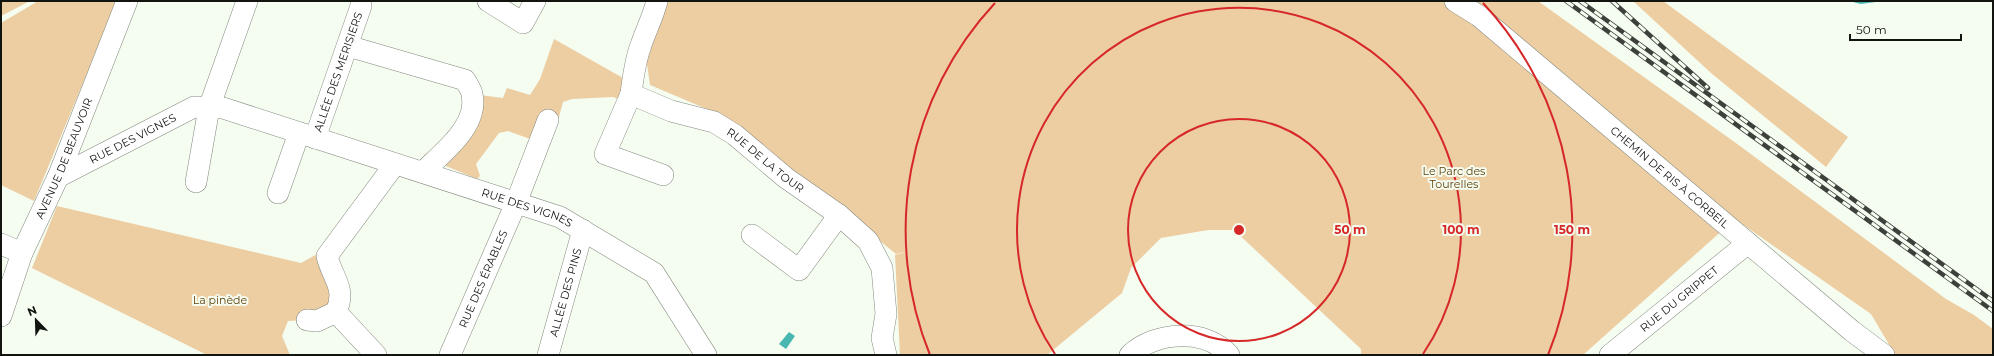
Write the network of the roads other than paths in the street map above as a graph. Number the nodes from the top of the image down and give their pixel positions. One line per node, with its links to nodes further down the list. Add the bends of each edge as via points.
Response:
1 (127, 1): 16 (street, AVENUE DE BEAUVOIR)
2 (247, 1): 10 (street)
3 (488, 1): 4 (street, via 523,23)
4 (535, 1)
5 (657, 1): 9 (street, via 633,71)
6 (1455, 1): 23 (street, CHEMIN DE RIS À CORBEIL, via 1479,16)
7 (361, 6): 8 (street, ALLÉE DES MERISIERS)
8 (348, 46): 12 (street, ALLÉE DES MERISIERS); 14 (street, via 465,80 472,94 471,115 461,133)
9 (631, 94): 15 (street, via 605,154); 20 (street, RUE DE LA TOUR, via 671,111 714,122 735,135 786,178)
10 (209, 108): 12 (street, RUE DES VIGNES, via 223,108); 16 (street, RUE DES VIGNES, via 194,107); 17 (street)
11 (548, 120): 19 (street, RUE DES ÉRABLES)
12 (307, 136): 13 (street, RUE DES VIGNES); 18 (street)
13 (395, 164): 14 (street, RUE DES VIGNES); 26 (street, via 327,256 340,286 340,304)
14 (423, 172): 19 (street, RUE DES VIGNES)
15 (663, 175)
16 (58, 177): 25 (street, AVENUE DE BEAUVOIR)
17 (196, 182)
18 (278, 194)
19 (516, 203): 21 (street, RUE DES VIGNES, via 560,216); 30 (street, RUE DES ÉRABLES)
20 (840, 215): 22 (street, via 799,270); 33 (street, RUE DE LA TOUR, via 868,241 882,268 886,314 882,338)
21 (583, 230): 31 (street, ALLÉE DES PINS); 32 (street, RUE DES VIGNES, via 654,273)
22 (752, 235)
23 (1748, 243): 36 (street, RUE DU GRIPPET); 37 (street, CHEMIN DE RIS À CORBEIL)
24 (1, 244): 25 (street)
25 (22, 253): 27 (street, AVENUE DE BEAUVOIR)
26 (336, 312): 28 (street, via 317,321); 29 (street)
27 (1, 316)
28 (307, 320)
29 (376, 355)
30 (450, 355)
31 (548, 355)
32 (706, 355)
33 (886, 355)
34 (1130, 355): 35 (street, via 1154,340 1176,337 1206,338 1222,346)
35 (1229, 355)
36 (1610, 355)
37 (1884, 355)

